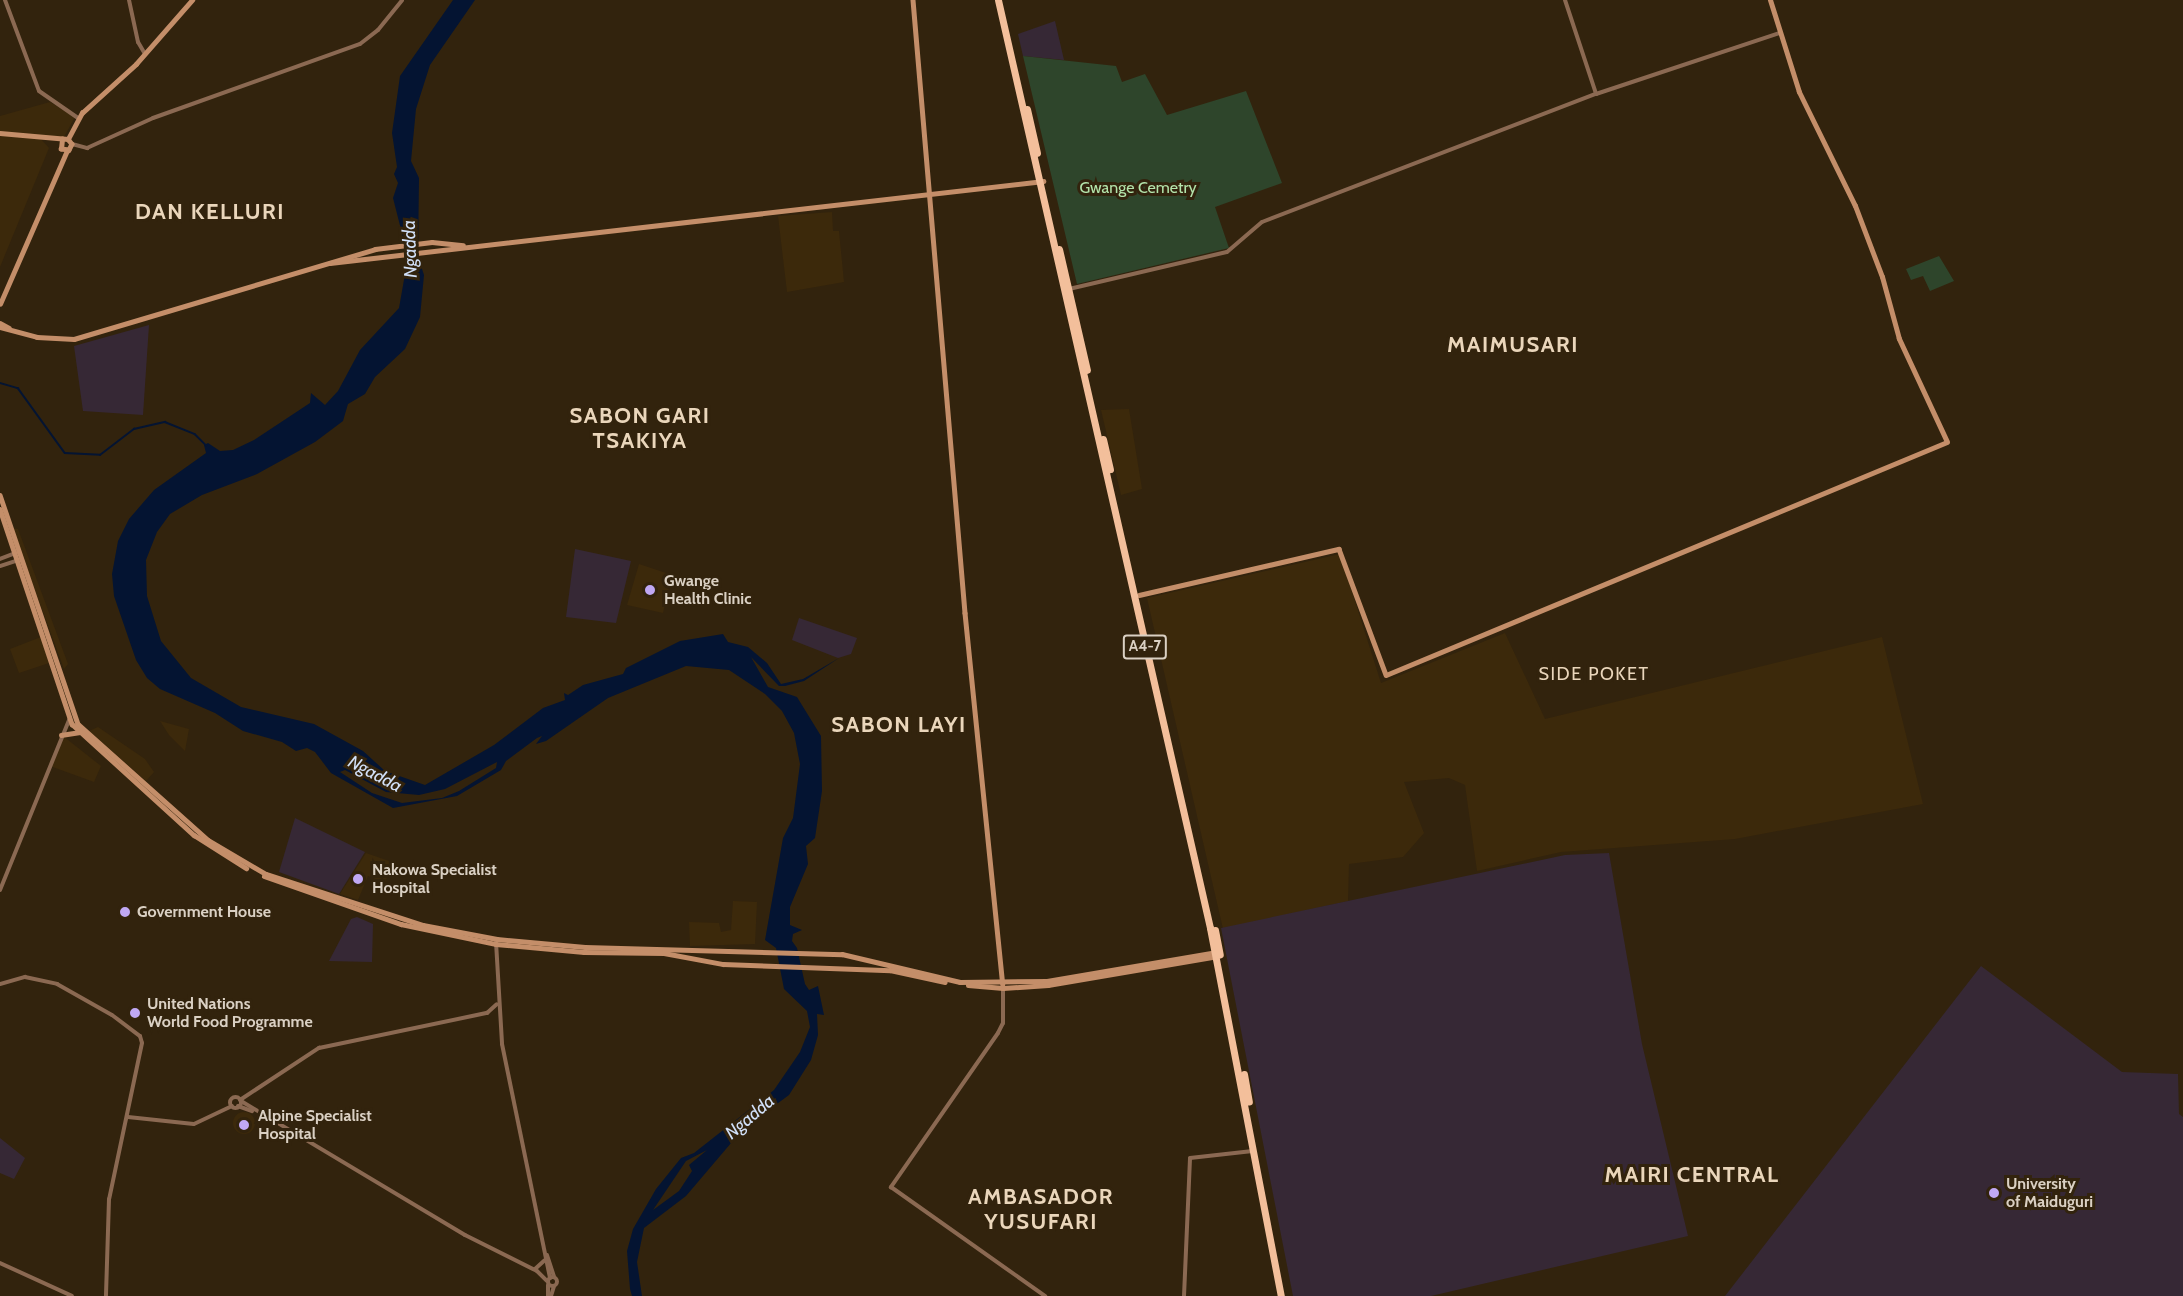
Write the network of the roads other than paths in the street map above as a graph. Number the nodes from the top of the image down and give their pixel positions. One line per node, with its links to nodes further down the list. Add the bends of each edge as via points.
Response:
1 (5, 0): 13 (street, via 39,91)
2 (129, 0): 11 (street, via 138,42)
3 (192, 0): 11 (main road)
4 (402, 0): 16 (street, via 378,30 360,44 153,117 87,148)
5 (913, 0): 21 (main road)
6 (998, 0): 20 (highway, A4-7)
7 (1002, 0): 20 (highway, A4-7)
8 (1565, 0): 12 (street)
9 (1770, 0): 10 (main road)
10 (1779, 33): 12 (street); 35 (main road, via 1814,127 1855,206 1911,368 1947,442 1386,675 1339,549)
11 (145, 54): 13 (main road)
12 (1596, 94): 24 (street, via 1262,222 1227,252)
13 (78, 118): 15 (main road)
14 (0, 133): 15 (main road)
15 (65, 139): 16 (main road); 17 (main road)
16 (72, 144): 18 (main road)
17 (61, 149): 18 (main road); 19 (main road)
18 (67, 151): 19 (main road)
19 (58, 168): 25 (main road)
20 (1041, 182): 21 (main road); 24 (highway, A4-7); 41 (highway, A4-7)
21 (932, 196): 22 (main road); 43 (main road, via 965,613)
22 (463, 245): 23 (main road); 23 (main road, via 391,246)
23 (330, 263): 28 (main road, via 74,339 54,340)
24 (1069, 289): 35 (highway, A4-7)
25 (5, 290): 26 (main road); 27 (main road)
26 (0, 298)
27 (0, 304)
28 (0, 325)
29 (0, 495): 31 (main road)
30 (0, 509): 31 (main road)
31 (17, 553): 32 (street); 33 (main road)
32 (0, 559)
33 (19, 560): 34 (street); 36 (main road)
34 (0, 566)
35 (1138, 596): 41 (highway, A4-7)
36 (71, 717): 37 (main road); 38 (street); 40 (main road, via 186,821 243,864 423,924)
37 (80, 732): 38 (main road); 40 (main road, via 194,835 241,866 288,887 401,924)
38 (61, 735): 39 (street)
39 (0, 890)
40 (496, 942): 43 (main road, via 584,952 664,953 723,964 890,970 960,985); 43 (main road, via 812,952 870,958 941,979); 44 (street)
41 (1218, 954): 43 (main road); 52 (highway, A4-7); 66 (highway, A4-7)
42 (0, 984): 51 (street, via 9,979 45,980 104,1010 140,1036 142,1052)
43 (1003, 986): 64 (street, via 998,1034 891,1187)
44 (498, 1004): 45 (street, via 487,1013 319,1048); 53 (street, via 508,1076)
45 (239, 1099): 46 (street); 48 (street); 50 (street)
46 (230, 1101): 47 (street); 49 (street)
47 (232, 1106): 48 (street); 49 (street)
48 (238, 1106): 50 (street)
49 (223, 1110): 51 (street, via 194,1124)
50 (256, 1112): 56 (street)
51 (128, 1117): 59 (street, via 109,1198)
52 (1254, 1151): 65 (street, via 1190,1158); 66 (highway, A4-7)
53 (546, 1252): 54 (street); 57 (street)
54 (546, 1259): 56 (street); 57 (street)
55 (0, 1263): 60 (street)
56 (532, 1269): 57 (street)
57 (550, 1280): 58 (street); 58 (street); 63 (street)
58 (554, 1286): 63 (street)
59 (105, 1290): 61 (street); 62 (street)
60 (72, 1296)
61 (100, 1296)
62 (106, 1296)
63 (549, 1296)
64 (1044, 1296)
65 (1184, 1296)
66 (1283, 1296)

